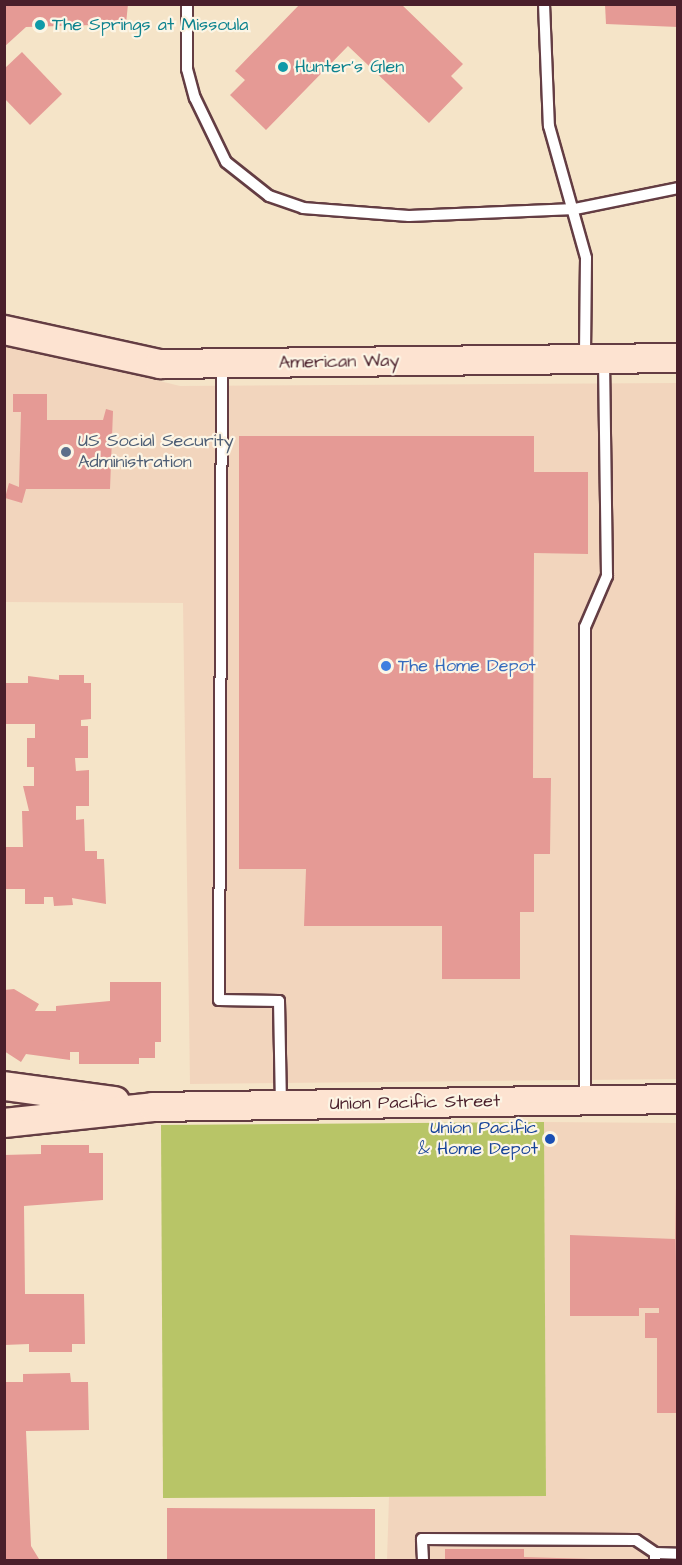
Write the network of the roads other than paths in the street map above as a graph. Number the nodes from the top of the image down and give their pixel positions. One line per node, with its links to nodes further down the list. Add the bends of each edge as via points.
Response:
1 (187, 4): 4 (lane, via 187,69 195,98 226,162 269,196 303,208 409,216)
2 (544, 4): 4 (lane, via 549,126)
3 (678, 189): 4 (lane)
4 (575, 209): 7 (lane, via 586,258)
5 (4, 330): 8 (street, American Way, via 160,364)
6 (678, 358): 7 (street, American Way)
7 (594, 359): 8 (street, American Way); 11 (lane, via 607,576 585,627)
8 (222, 363): 12 (lane, via 219,1000 279,1001)
9 (4, 1086): 13 (street, Union Pacific Street)
10 (678, 1099): 11 (street, Union Pacific Street)
11 (585, 1100): 12 (street, Union Pacific Street)
12 (281, 1105): 13 (street, Union Pacific Street)
13 (153, 1107): 14 (street, Union Pacific Street)
14 (4, 1123)
15 (678, 1554): 16 (lane)
16 (655, 1557): 17 (lane, via 636,1540 422,1539)
17 (423, 1560)

